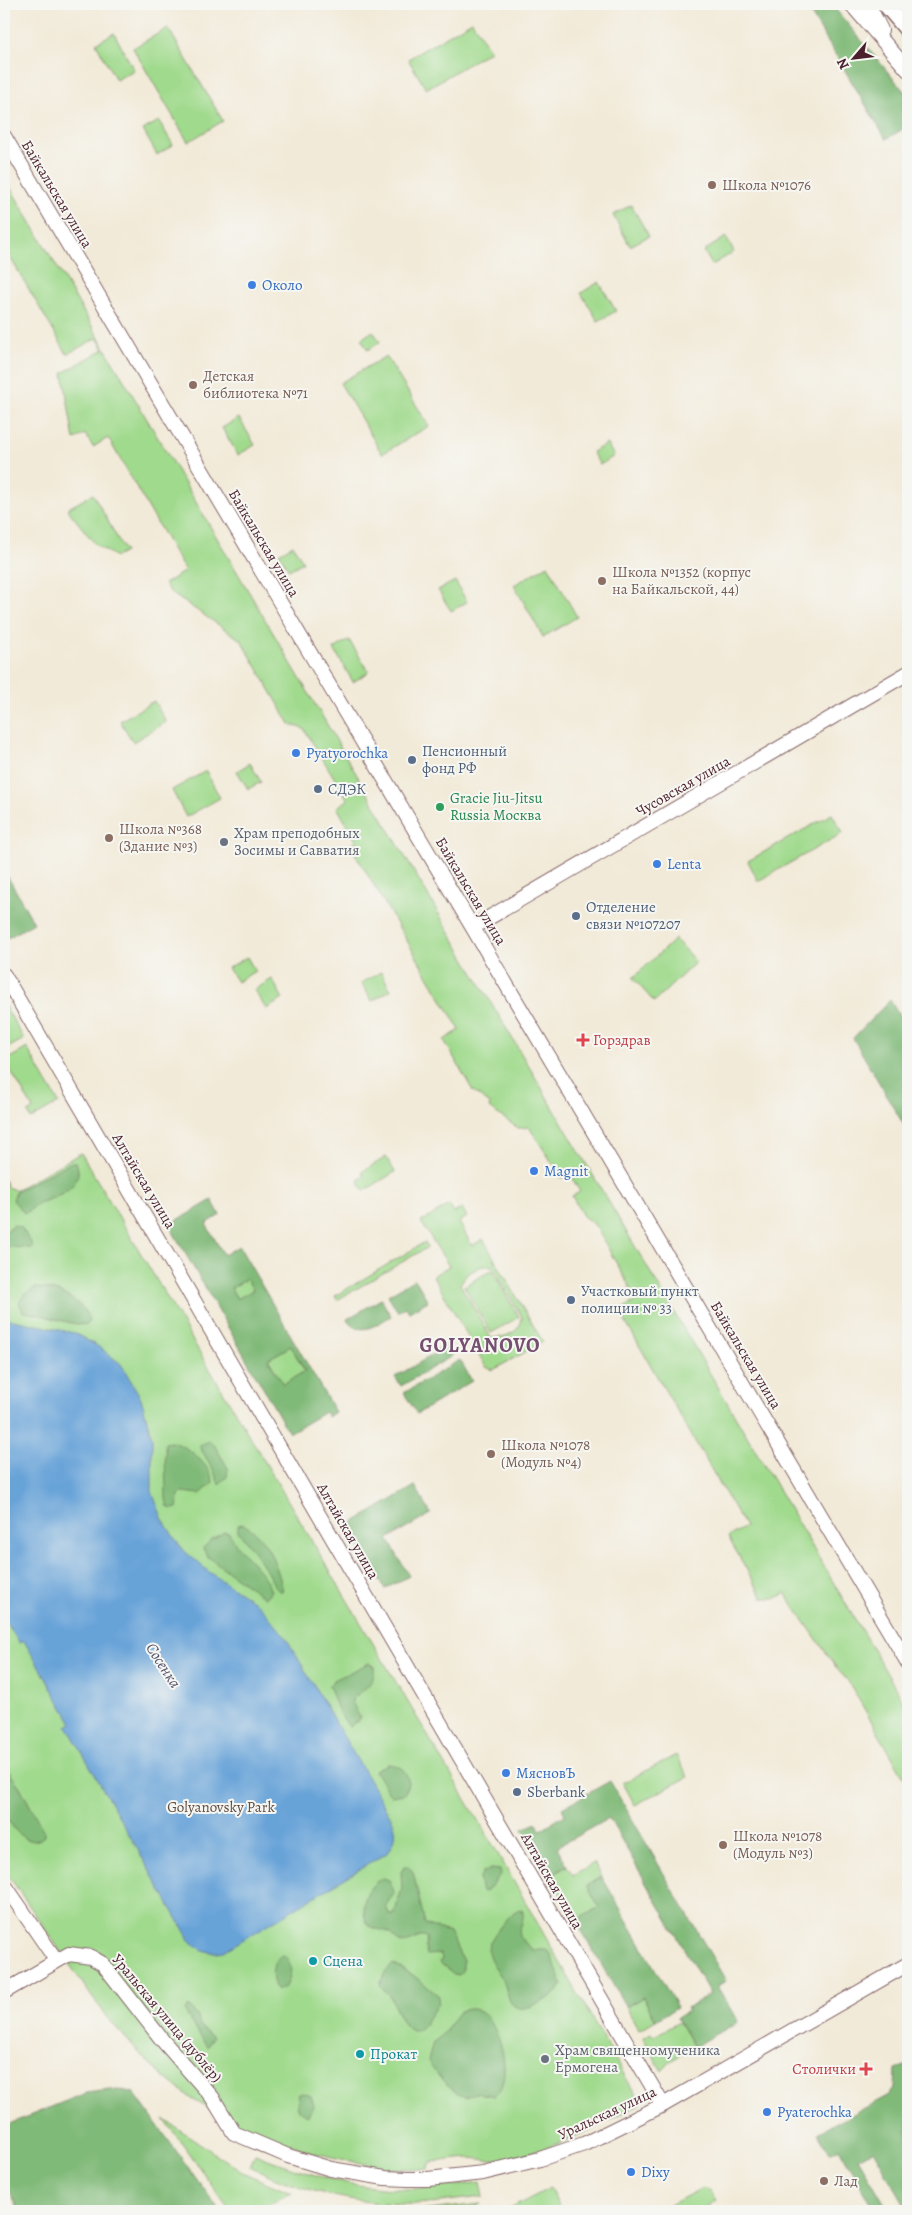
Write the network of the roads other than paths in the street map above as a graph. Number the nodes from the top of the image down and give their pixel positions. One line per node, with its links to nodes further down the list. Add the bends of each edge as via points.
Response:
1 (851, 4): 5 (street)
2 (868, 4): 5 (street)
3 (885, 4): 4 (main road)
4 (908, 31)
5 (892, 51): 6 (street)
6 (908, 70)
7 (4, 136): 9 (street, Байкальская улица)
8 (908, 673): 9 (street, Чусовская улица)
9 (473, 927): 11 (street, Байкальская улица)
10 (4, 975): 16 (street, Алтайская улица)
11 (908, 1663)
12 (4, 1884): 13 (street)
13 (56, 1960): 15 (street); 17 (street, Уральская улица (дублёр), via 69,1954 91,1957 103,1964 212,2097)
14 (908, 1964): 16 (street, Уральская улица)
15 (4, 1992)
16 (663, 2105): 17 (street, Уральская улица, via 604,2136 564,2152 483,2173 428,2179 385,2178 331,2169 288,2156)
17 (234, 2133)

